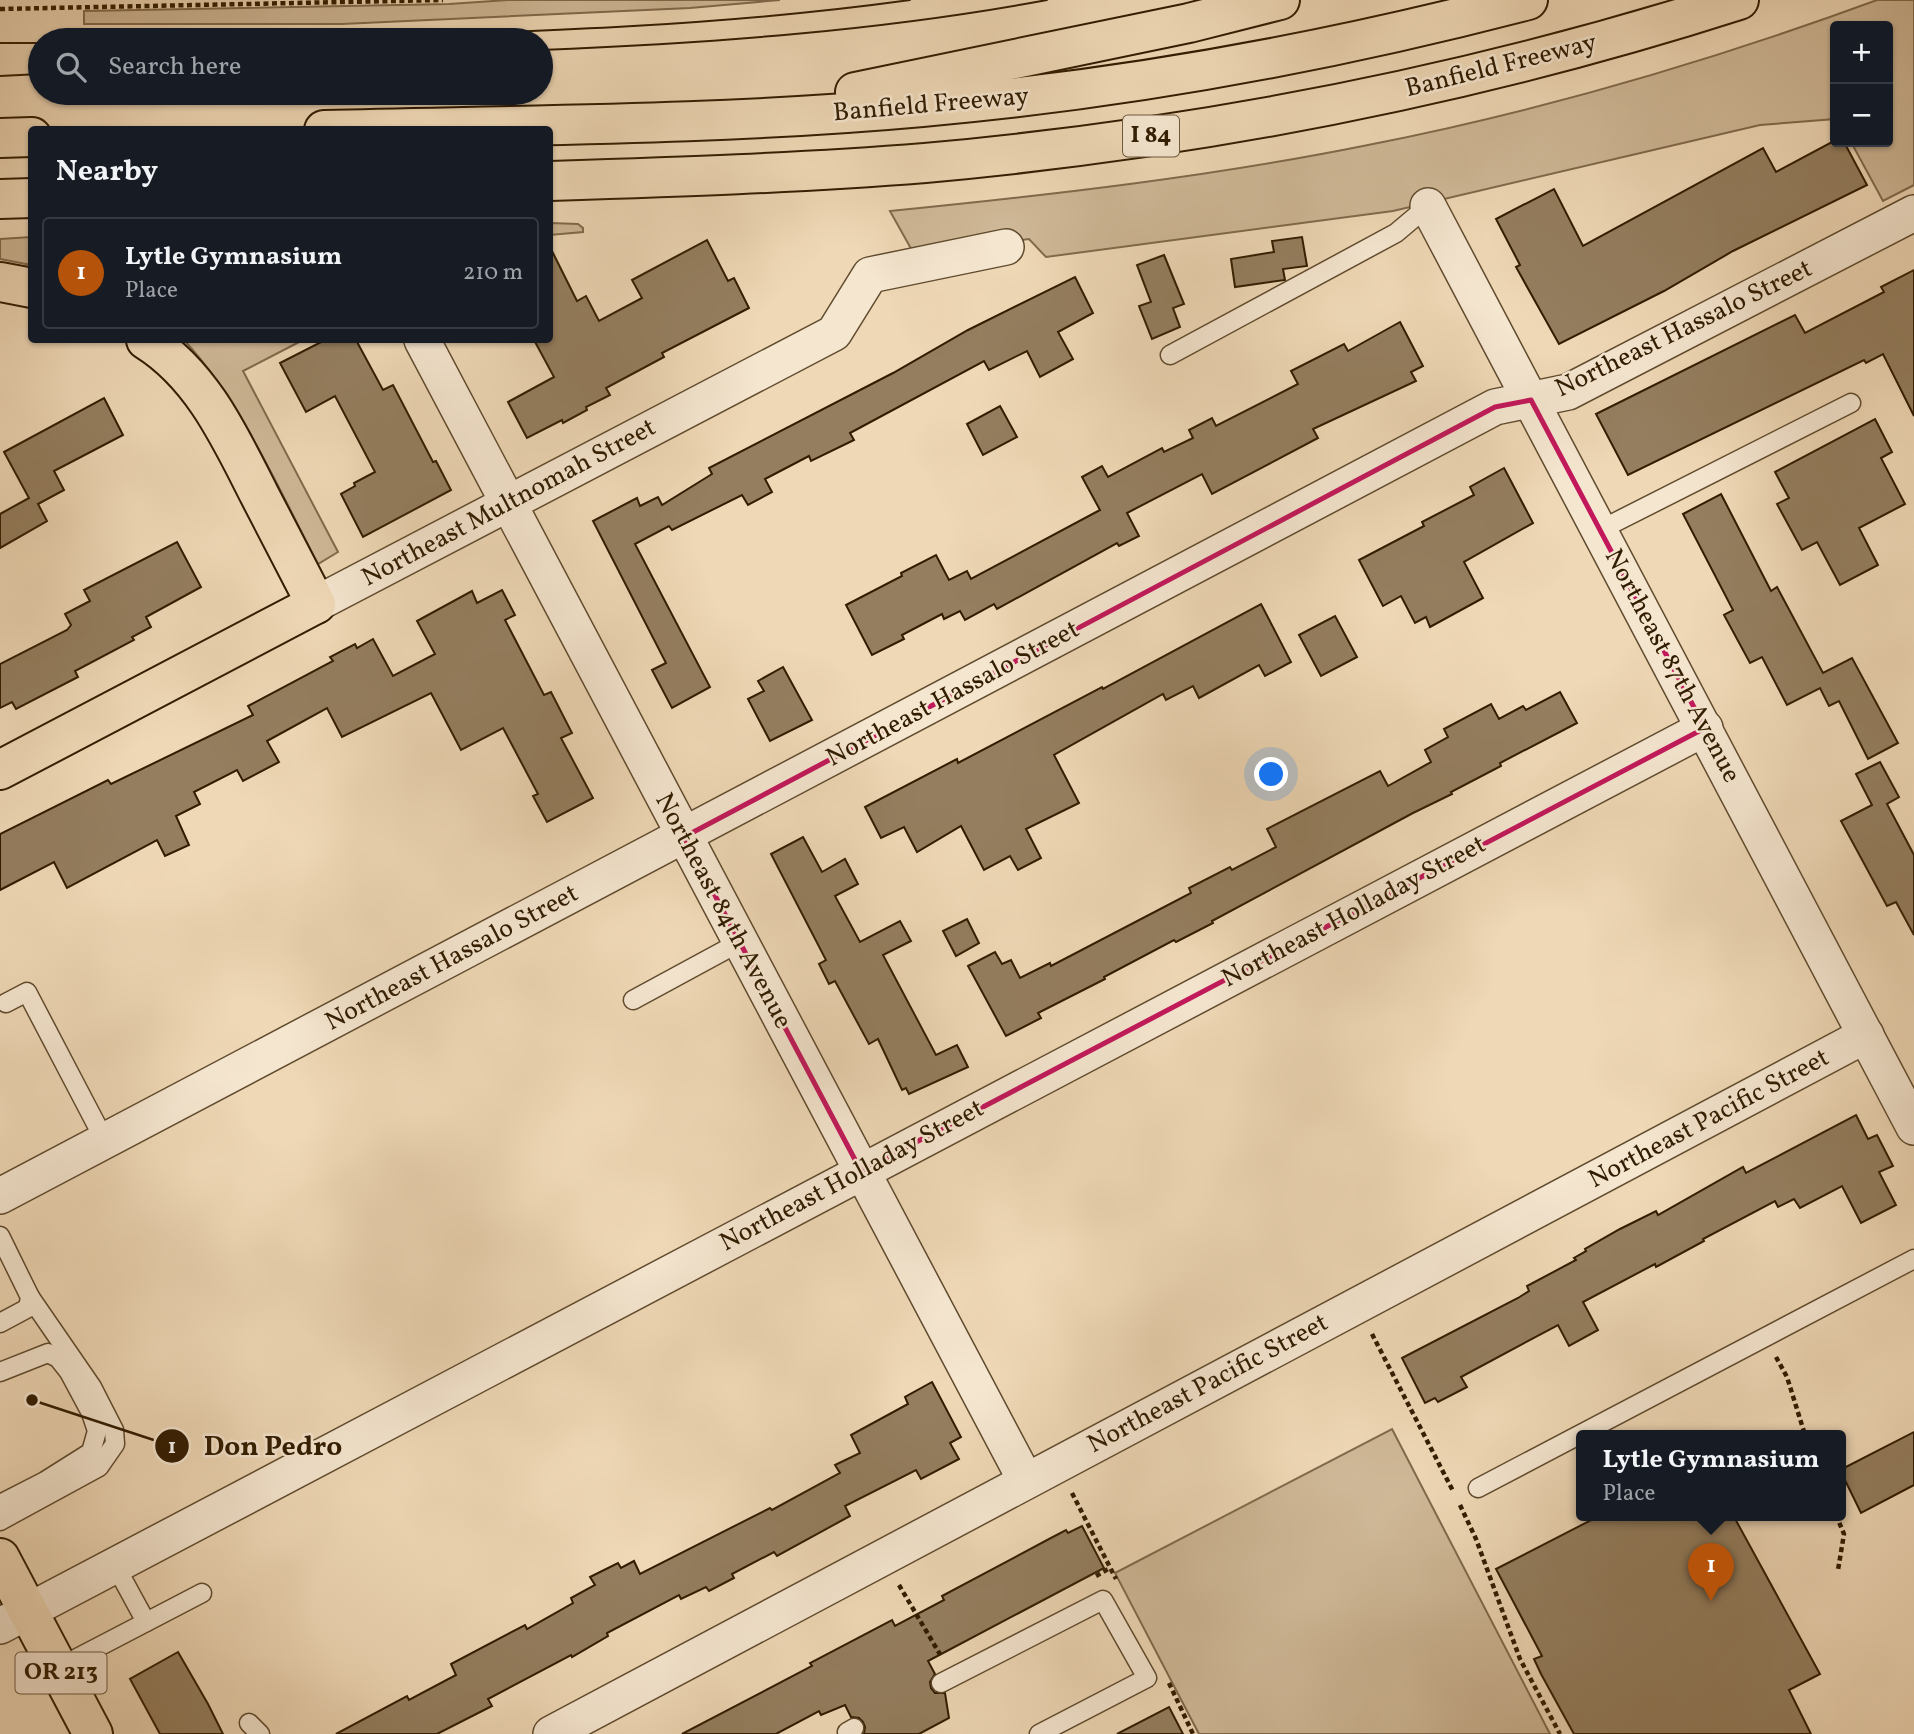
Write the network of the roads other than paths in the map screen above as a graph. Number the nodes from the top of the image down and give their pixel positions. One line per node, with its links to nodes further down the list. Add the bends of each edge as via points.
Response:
1 (1280, 0): 4 (main road)
2 (1528, 0): 4 (main road, Banfield Freeway / I 84, via 1350,44 1140,82 921,107)
3 (1739, 0): 8 (main road, Banfield Freeway / I 84, via 1466,77 1226,125 926,162)
4 (723, 120): 5 (main road, Banfield Freeway / I 84)
5 (484, 126)
6 (28, 137): 7 (main road)
7 (0, 138)
8 (553, 181)
9 (28, 198): 10 (main road)
10 (0, 199)
11 (1428, 206): 18 (lane, via 1396,233); 19 (street, Northeast 87th Avenue)
12 (1914, 213): 19 (street, Northeast Hassalo Street, via 1568,392)
13 (1006, 247): 21 (street, Northeast Multnomah Street, via 870,275 834,333)
14 (0, 282): 15 (main road)
15 (28, 287)
16 (151, 343): 23 (main road, via 197,385 223,424)
17 (424, 343): 21 (street, Northeast 84th Avenue)
18 (1170, 355)
19 (1531, 400): 22 (street, Northeast 87th Avenue); 26 (street, Northeast Hassalo Street, via 1495,407)
20 (1851, 403): 22 (lane)
21 (509, 503): 23 (street, Northeast Multnomah Street); 26 (street, Northeast 84th Avenue)
22 (1600, 530): 24 (street, Northeast 87th Avenue)
23 (316, 604): 25 (main road, Northeast Multnomah Street)
24 (1705, 728): 30 (street, Northeast 87th Avenue); 33 (street, Northeast Holladay Street)
25 (0, 770)
26 (684, 837): 27 (street, Northeast 84th Avenue); 32 (street, Northeast Hassalo Street)
27 (740, 942): 28 (lane); 33 (street, Northeast 84th Avenue)
28 (633, 1000)
29 (6, 1003): 32 (lane, via 27,992)
30 (1866, 1035): 31 (street, Northeast 87th Avenue); 42 (street, Northeast Pacific Street)
31 (1914, 1127)
32 (105, 1141): 34 (street, Northeast Hassalo Street)
33 (861, 1171): 42 (street, Northeast 84th Avenue); 47 (street, Northeast Holladay Street)
34 (0, 1196)
35 (0, 1236): 37 (lane)
36 (1914, 1259): 40 (lane)
37 (30, 1297): 38 (lane, via 28,1308); 45 (lane, via 92,1387 114,1430 115,1444 99,1466)
38 (0, 1323)
39 (0, 1372): 44 (lane, via 48,1353 58,1358 79,1388 97,1431 91,1452)
40 (1588, 1430)
41 (1576, 1436): 43 (lane)
42 (1026, 1481): 54 (street, Northeast Pacific Street)
43 (1478, 1488)
44 (0, 1504)
45 (0, 1521)
46 (0, 1558): 49 (main road, OR 213)
47 (115, 1565): 49 (street, Northeast Holladay Street); 50 (lane)
48 (202, 1593): 50 (lane)
49 (14, 1619): 51 (main road, OR 213)
50 (146, 1622): 51 (lane)
51 (58, 1668): 53 (main road, OR 213)
52 (942, 1683): 55 (lane, via 1103,1600 1147,1678)
53 (93, 1734)
54 (551, 1734)
55 (1039, 1734)

